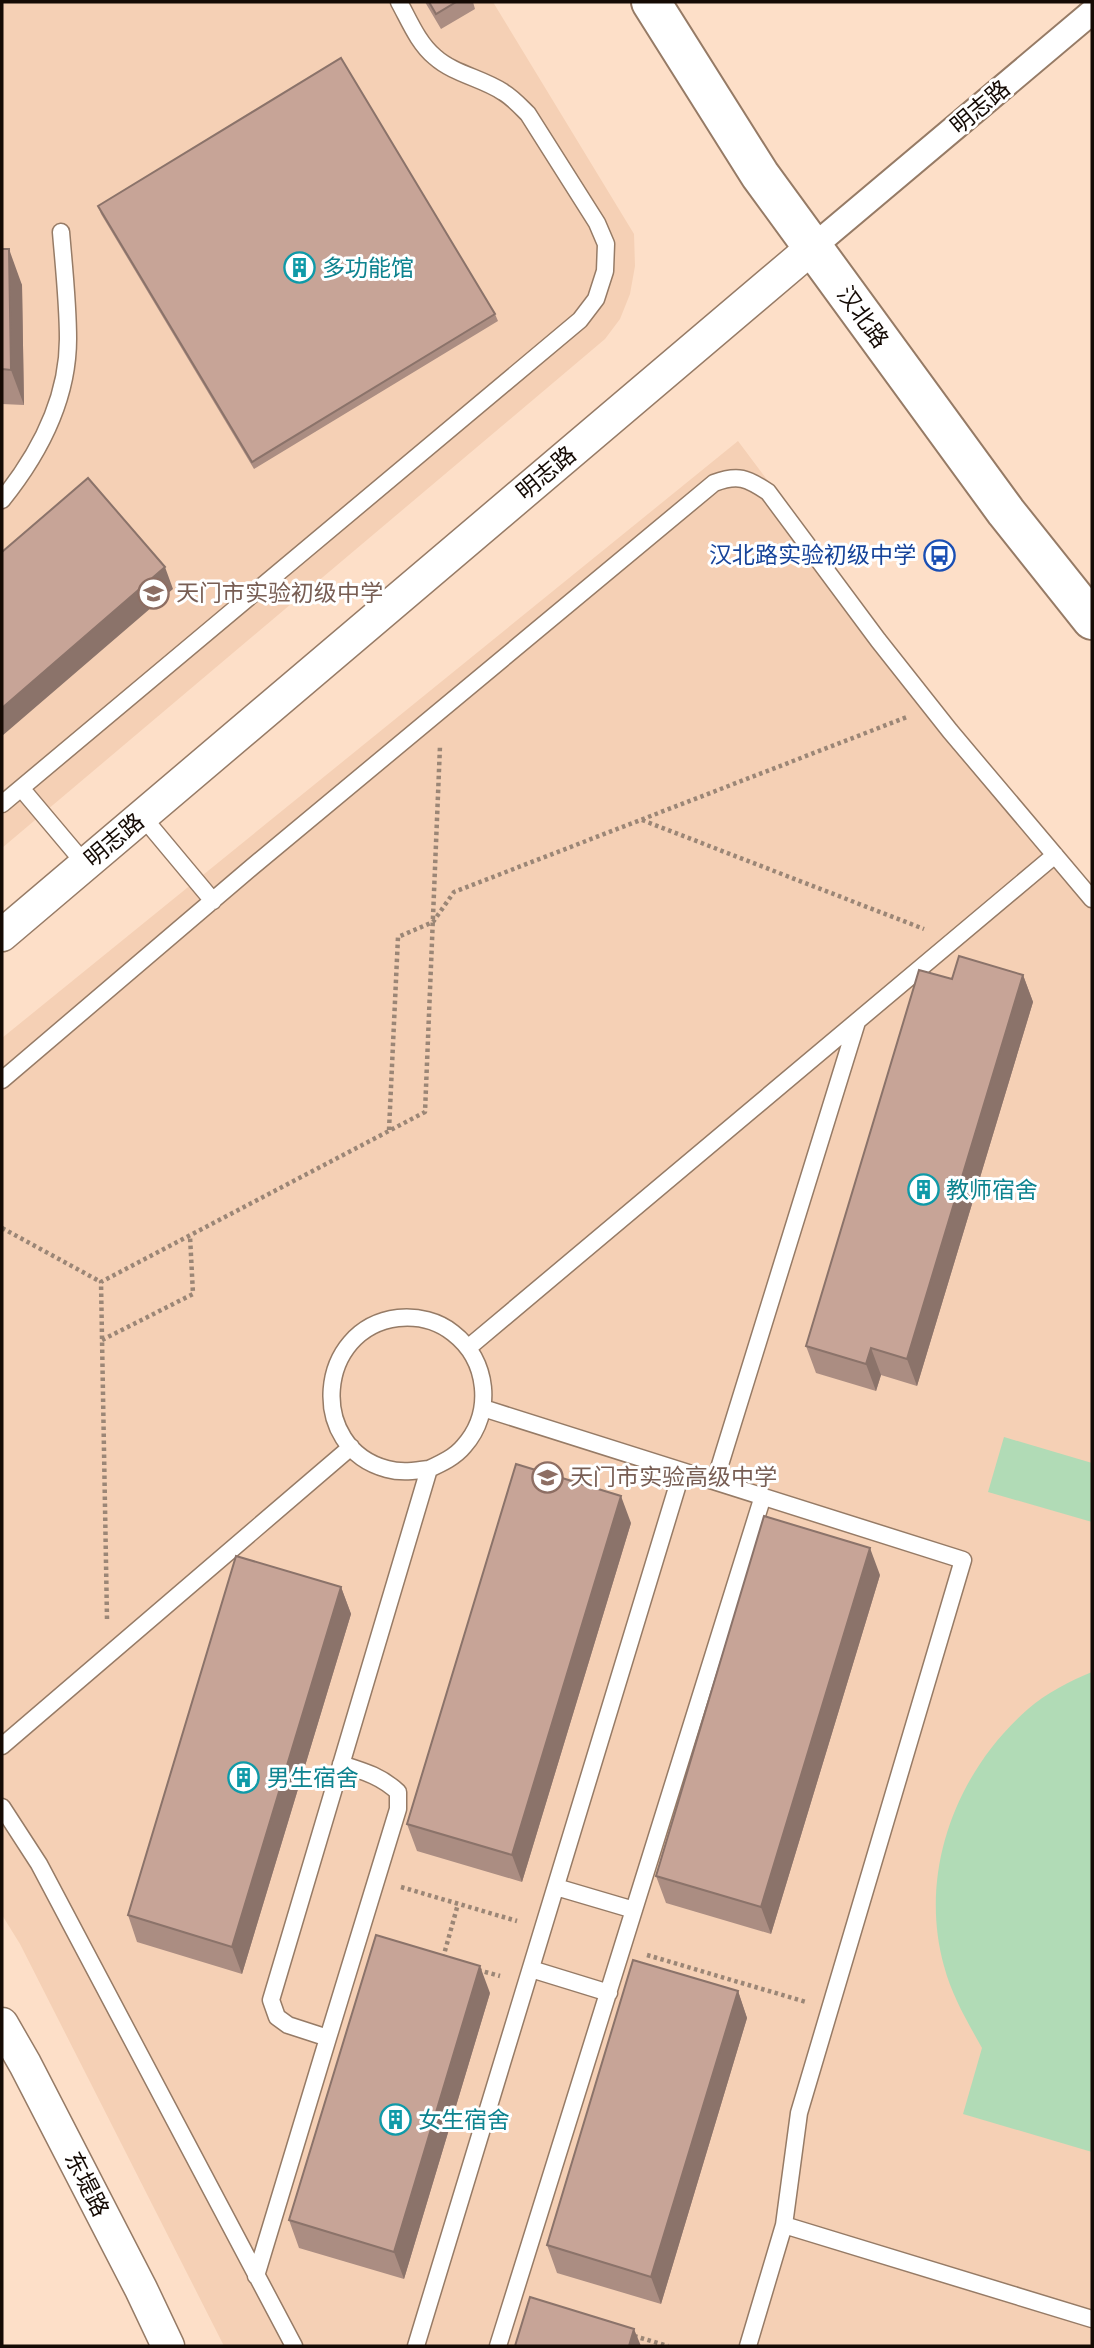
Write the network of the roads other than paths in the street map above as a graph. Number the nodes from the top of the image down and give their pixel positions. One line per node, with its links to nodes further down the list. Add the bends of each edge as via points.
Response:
1 (399, 2): 8 (lane, via 434,57 502,91 528,114 606,244 605,271 596,299 580,320)
2 (651, 2): 5 (main road, 汉北路, via 760,175)
3 (1092, 12): 5 (street, 明志路)
4 (61, 232): 6 (lane, via 68,341 63,385 46,435)
5 (813, 247): 7 (main road, 汉北路, via 1006,512); 10 (street, 明志路)
6 (2, 500)
7 (1092, 620)
8 (21, 788): 9 (lane); 12 (lane)
9 (2, 804)
10 (142, 816): 12 (street, 明志路); 14 (lane)
11 (1055, 855): 13 (lane); 14 (lane, via 931,707 768,492 750,480 732,477 713,483); 16 (lane)
12 (85, 864): 15 (street, 明志路)
13 (1092, 899)
14 (213, 901): 17 (lane)
15 (2, 935)
16 (858, 1021): 18 (lane); 23 (lane)
17 (2, 1080)
18 (469, 1347): 19 (lane, via 484,1387); 20 (lane, via 432,1321 410,1317 366,1328 337,1362 331,1384 331,1407 338,1429)
19 (483, 1408): 21 (lane, via 464,1446); 22 (lane)
20 (351, 1447): 21 (lane, via 367,1461 387,1469); 25 (lane)
21 (429, 1469): 26 (lane)
22 (682, 1471): 23 (lane); 28 (lane)
23 (715, 1481): 24 (lane)
24 (763, 1496): 29 (lane); 34 (lane, via 962,1560 799,2113)
25 (2, 1746)
26 (341, 1765): 33 (lane, via 271,2000 277,2017 288,2025); 33 (lane, via 386,1781 398,1792 398,1809)
27 (2, 1807): 35 (lane, via 39,1864)
28 (556, 1887): 29 (lane); 30 (lane)
29 (635, 1910): 31 (lane)
30 (529, 1977): 31 (lane); 37 (lane)
31 (609, 1993): 40 (lane)
32 (2, 2024): 38 (street, 东堤路)
33 (328, 2038): 35 (lane)
34 (784, 2225): 36 (lane); 41 (lane)
35 (256, 2276): 39 (lane)
36 (1092, 2319)
37 (422, 2345)
38 (168, 2346)
39 (293, 2346)
40 (498, 2346)
41 (748, 2346)

